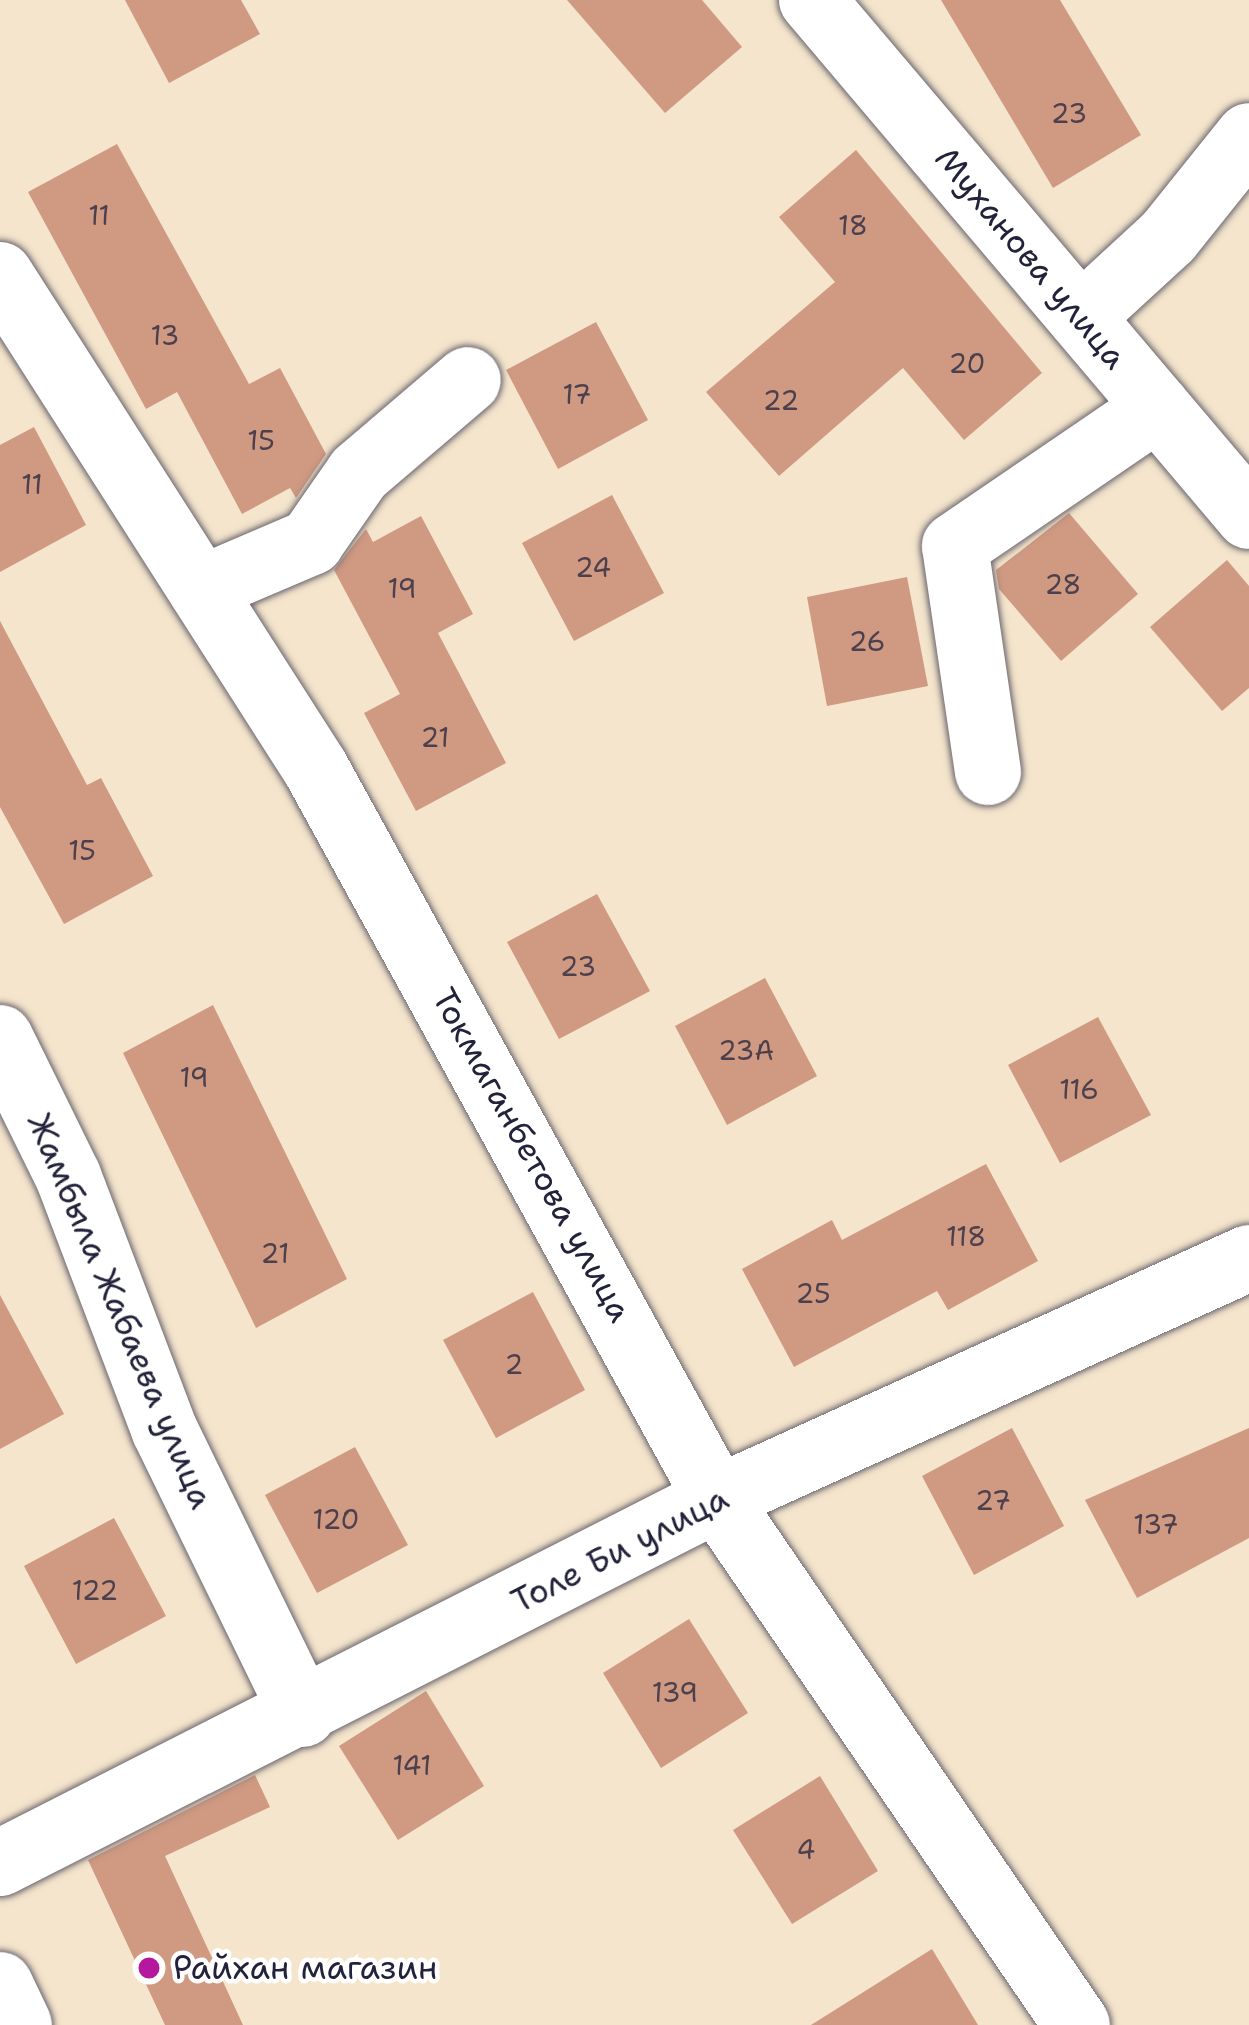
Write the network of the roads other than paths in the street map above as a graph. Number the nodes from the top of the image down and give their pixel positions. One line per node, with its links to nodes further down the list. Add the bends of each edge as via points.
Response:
1 (812, 0): 4 (street, Муханова улица)
2 (1249, 136): 4 (street, via 1168,237)
3 (0, 275): 8 (street, Токмаганбетова улица)
4 (1081, 316): 6 (street, Муханова улица)
5 (468, 380): 8 (street, via 359,473 311,542)
6 (1157, 408): 7 (street, Муханова улица); 9 (street, via 955,545)
7 (1249, 516)
8 (201, 589): 12 (street, Токмаганбетова улица, via 328,790)
9 (988, 772)
10 (0, 1037): 13 (street, Жамбыла Жабаева улица, via 68,1176 164,1429)
11 (1249, 1258): 12 (street, Толе Би улица)
12 (716, 1499): 13 (street, Толе Би улица); 17 (street, Токмаганбетова улица)
13 (303, 1714): 14 (street, Толе Би улица)
14 (0, 1863)
15 (0, 1985): 16 (street)
16 (19, 2025)
17 (1078, 2025)

